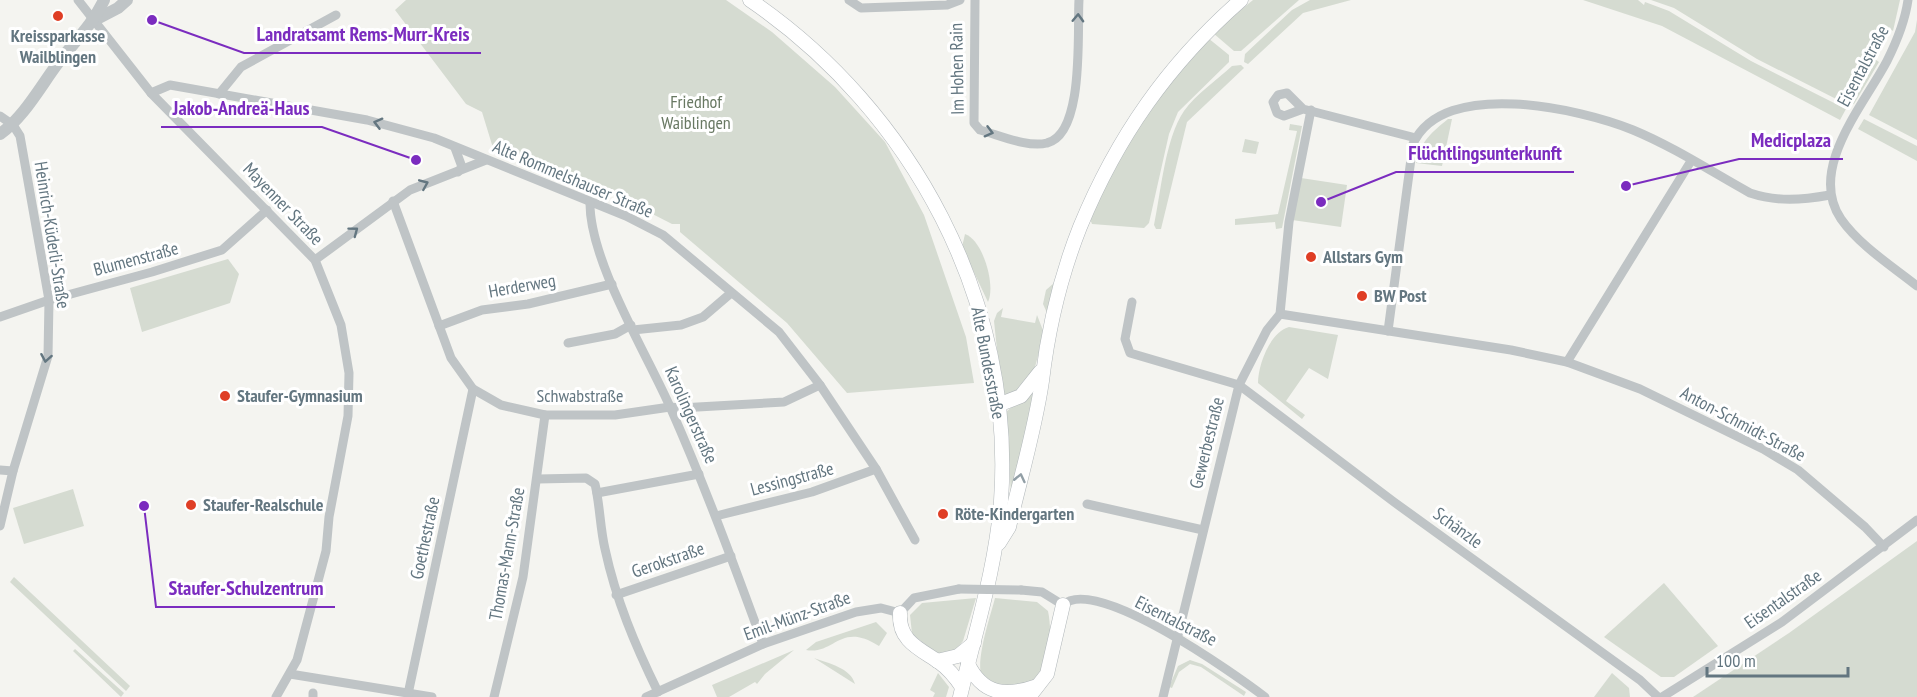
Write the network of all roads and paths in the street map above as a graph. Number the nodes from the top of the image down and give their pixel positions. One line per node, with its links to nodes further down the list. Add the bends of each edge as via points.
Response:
1 (78, 0): 12 (street, Mayenner Straße)
2 (104, 0): 12 (street)
3 (127, 0): 12 (street)
4 (750, 0): 44 (main road, Alte Bundesstraße, via 835,69 881,121 919,175 948,230 980,310)
5 (849, 0): 6 (street, via 861,8 947,5)
6 (960, 0)
7 (975, 0): 8 (street, Im Hohen Rain, one-way to 8, via 974,123 980,130 1039,144 1059,135 1073,110)
8 (1079, 0)
9 (1241, 0): 40 (main road, via 1170,70 1110,162 1080,228)
10 (1908, 0): 23 (street, Eisentalstraße, via 1896,42 1836,152)
11 (336, 15): 14 (street, via 241,67)
12 (94, 20): 13 (street, Mayenner Straße); 16 (street)
13 (151, 93): 14 (street, Alte Rommelshauser Straße, via 170,85); 26 (street, Mayenner Straße)
14 (219, 94): 19 (street, Alte Rommelshauser Straße, one-way to 14, via 434,138 367,120)
15 (0, 116): 16 (street)
16 (13, 125): 17 (street); 31 (street, Heinrich-Küderli-Straße, via 20,136)
17 (0, 134)
18 (1416, 138): 21 (street, via 1454,108 1514,105 1574,112 1622,126); 33 (street, via 1307,109); 37 (street)
19 (455, 148): 20 (street, Alte Rommelshauser Straße); 22 (street, via 462,167)
20 (486, 160): 22 (street); 25 (street, Alte Rommelshauser Straße)
21 (1691, 161): 23 (street, via 1750,193 1768,198); 39 (street)
22 (458, 172): 24 (street, one-way to 22, via 420,185)
23 (1830, 195): 29 (street, via 1854,235)
24 (393, 201): 27 (street, one-way to 24); 35 (street, Schwabstraße)
25 (590, 202): 28 (street, Karolingerstraße, via 590,221); 30 (street, Alte Rommelshauser Straße, via 663,235)
26 (267, 210): 27 (street, Mayenner Straße); 31 (street, Blumenstraße, via 222,250)
27 (315, 260): 70 (street, Mayenner Straße, via 343,335 349,373 348,416 326,551)
28 (612, 284): 35 (street, Herderweg, via 528,304 482,310); 36 (street, Karolingerstraße)
29 (1917, 286)
30 (731, 293): 36 (street, via 703,317 681,325); 41 (street, Alte Rommelshauser Straße, via 779,332)
31 (49, 300): 34 (street, Blumenstraße); 49 (street, Heinrich-Küderli-Straße, one-way to 49, via 48,356)
32 (1132, 302): 42 (street, Gewerbestraße, via 1125,339 1130,353)
33 (1280, 314): 37 (street, Anton-Schmidt-Straße); 42 (street, via 1267,330)
34 (0, 317)
35 (439, 326): 43 (street, Schwabstraße, via 451,358)
36 (632, 328): 38 (street); 45 (street, Karolingerstraße)
37 (1388, 331): 39 (street, Anton-Schmidt-Straße)
38 (568, 344)
39 (1567, 362): 59 (street, Anton-Schmidt-Straße, via 1640,389 1763,449 1798,470)
40 (1041, 370): 44 (main road, via 1021,396); 60 (main road, one-way to 40, via 1009,527)
41 (820, 385): 45 (street, Schwabstraße, via 784,402); 47 (street, Alte Rommelshauser Straße)
42 (1239, 385): 57 (street, Gewerbestraße); 82 (street, Schänzle)
43 (473, 389): 46 (street, Schwabstraße, via 501,405); 74 (street, Goethestraße)
44 (998, 405): 60 (main road, Alte Bundesstraße, via 1002,473)
45 (670, 407): 46 (street, Schwabstraße, via 615,415); 50 (street, Karolingerstraße)
46 (545, 415): 51 (street, Thomas-Mann-Straße)
47 (876, 469): 54 (street, Lessingstraße, via 812,492); 58 (street, Alte Rommelshauser Straße)
48 (0, 470): 49 (street)
49 (13, 471): 56 (street, Heinrich-Küderli-Straße)
50 (699, 474): 52 (street); 54 (street, Karolingerstraße)
51 (538, 479): 52 (street, via 590,479); 77 (street, Thomas-Mann-Straße, via 523,576)
52 (597, 493): 62 (street, via 601,531)
53 (1087, 504): 57 (street)
54 (716, 516): 61 (street, Karolingerstraße)
55 (1917, 520): 59 (street, Eisentalstraße)
56 (0, 526)
57 (1203, 530): 65 (street, Gewerbestraße)
58 (915, 540)
59 (1884, 547): 83 (street, Eisentalstraße, via 1782,622)
60 (994, 552): 66 (main road, Alte Bundesstraße)
61 (731, 556): 62 (street, Gerokstraße); 67 (street, Karolingerstraße)
62 (616, 595): 72 (street)
63 (1063, 605): 64 (street, bridge, via 1042,592 958,589 914,598); 65 (street, Eisentalstraße, via 1085,599); 71 (main road, via 1051,661)
64 (900, 613): 67 (street, Emil-Münz-Straße, via 881,608 856,612); 68 (main road, via 902,632 908,640)
65 (1177, 636): 80 (street, Gewerbestraße); 81 (street, Eisentalstraße)
66 (974, 643): 68 (main road, via 958,656); 69 (main road, Alte Bundesstraße)
67 (763, 644): 72 (street, Emil-Münz-Straße)
68 (937, 661): 73 (main road)
69 (968, 664): 71 (main road, via 976,680 992,692 1015,696); 73 (main road, Alte Bundesstraße)
70 (290, 674): 74 (street); 75 (street, Mayenner Straße)
71 (1041, 683): 79 (main road)
72 (658, 692): 78 (street, Emil-Münz-Straße)
73 (961, 692)
74 (408, 694): 76 (street)
75 (276, 697)
76 (432, 697)
77 (494, 697)
78 (646, 697)
79 (1029, 697)
80 (1163, 697)
81 (1265, 697)
82 (1658, 697)
83 (1662, 697)

